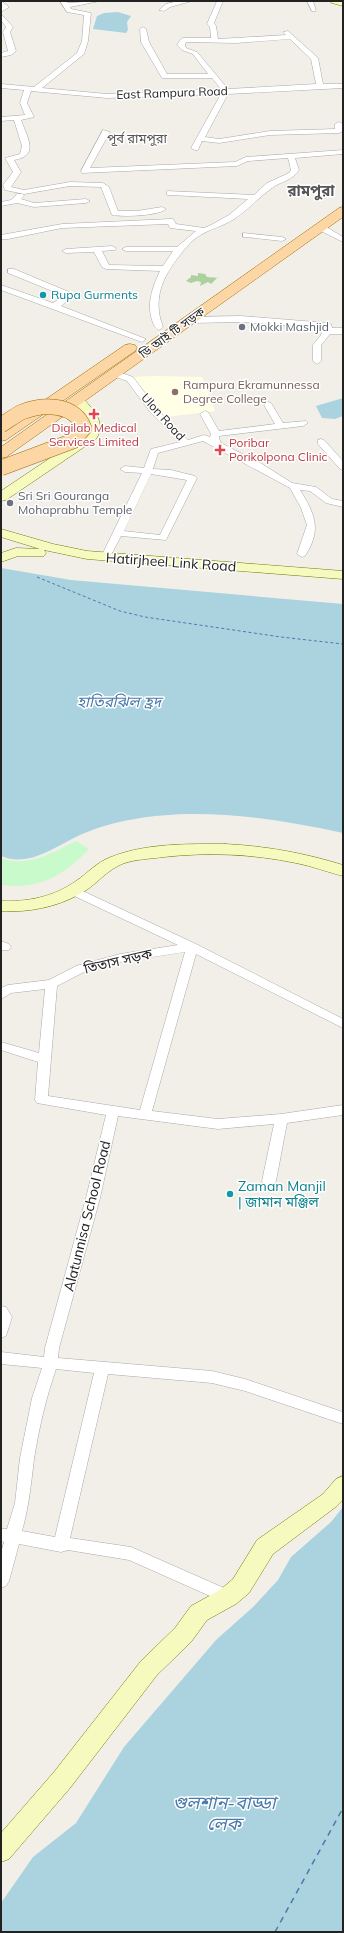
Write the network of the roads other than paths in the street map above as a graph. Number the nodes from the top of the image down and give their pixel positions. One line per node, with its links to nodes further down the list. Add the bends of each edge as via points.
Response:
1 (97, 1): 7 (street)
2 (189, 1): 8 (street)
3 (220, 1): 15 (street, via 210,24 213,26)
4 (310, 1): 12 (street)
5 (334, 1): 9 (main road)
6 (1, 3): 10 (street, via 6,7)
7 (65, 3): 21 (street, via 71,12 88,13 84,46 76,59)
8 (167, 3): 11 (street)
9 (343, 3)
10 (1, 10)
11 (162, 10)
12 (314, 10)
13 (1, 16): 16 (street, via 10,27 6,32 12,51)
14 (143, 29): 17 (street, via 145,42 165,76)
15 (215, 40): 17 (street, via 183,40 181,43 184,49 195,53); 18 (street, via 236,41 289,34 314,58)
16 (1, 55)
17 (214, 76): 22 (street)
18 (320, 85): 20 (street, East Rampura Road); 22 (street, East Rampura Road)
19 (1, 86): 21 (street, East Rampura Road)
20 (343, 86)
21 (32, 89): 22 (street, East Rampura Road, via 107,96); 24 (street, via 23,98 23,105 30,117)
22 (226, 91): 27 (street)
23 (1, 119): 24 (street)
24 (17, 119): 31 (street, via 26,146 25,153 9,158 16,172 7,185 8,188)
25 (106, 132): 30 (street, via 85,171 237,164 246,159)
26 (343, 138): 27 (street, via 339,128 276,132 218,140)
27 (201, 139): 28 (street)
28 (195, 148)
29 (343, 152): 30 (street)
30 (290, 157): 33 (street, via 295,170 292,175 270,185)
31 (24, 192): 35 (street); 38 (street, via 70,184 102,185 106,186 115,213)
32 (170, 193): 33 (street)
33 (253, 198): 41 (street, via 220,225)
34 (343, 199): 44 (main road, ডি আই টি সড়ক)
35 (16, 200): 36 (street, via 34,205); 37 (street, via 11,204)
36 (86, 201)
37 (1, 204)
38 (162, 209)
39 (343, 211): 40 (main road, ডি আই টি সড়ক)
40 (320, 227): 45 (street); 55 (main road, ডি আই টি সড়ক)
41 (204, 230): 43 (street, via 173,226 170,221 99,223); 48 (street, via 193,235)
42 (246, 235): 44 (street)
43 (1, 236)
44 (282, 239): 56 (main road, ডি আই টি সড়ক)
45 (343, 240)
46 (112, 248): 49 (street)
47 (126, 249): 48 (street)
48 (181, 249): 51 (street)
49 (97, 250): 50 (street); 51 (street, via 106,267)
50 (66, 251)
51 (164, 269): 56 (street, via 157,285 153,314)
52 (11, 271): 54 (street, via 66,294 66,298)
53 (1, 287): 54 (street)
54 (54, 307): 59 (street)
55 (191, 320): 57 (street, via 242,319 324,325 328,326); 61 (main road, ডি আই টি সড়ক)
56 (159, 327): 59 (main road, ডি আই টি সড়ক)
57 (327, 331): 58 (street); 60 (street, via 317,345)
58 (343, 331)
59 (142, 339): 68 (main road, ডি আই টি সড়ক)
60 (317, 361)
61 (116, 374): 62 (main road, ডি আই টি সড়ক); 71 (street, Ulon Road, via 130,379 154,411)
62 (78, 400): 72 (main road, ডি আই টি সড়ক); 78 (main road, via 93,418 94,428 91,436)
63 (268, 405): 67 (street)
64 (205, 414): 69 (street)
65 (303, 423): 67 (street)
66 (1, 425): 74 (main road, bridge, via 22,412 38,407 51,407 65,409 81,418 84,428 73,441)
67 (280, 425): 69 (street)
68 (1, 437)
69 (216, 438): 71 (street, Ulon Road); 77 (street, Ulon Road)
70 (321, 442): 73 (street)
71 (186, 443): 76 (street, via 154,451)
72 (1, 454)
73 (343, 467)
74 (1, 468)
75 (125, 469): 76 (street)
76 (148, 471): 82 (street); 82 (street, via 192,478 163,538)
77 (294, 487): 79 (street, Ulon Road, via 313,490 329,501); 84 (street, via 304,502 312,524)
78 (1, 497)
79 (343, 504)
80 (1, 528): 83 (main road)
81 (1, 533): 83 (main road, Hatirjheel Link Road)
82 (117, 533): 86 (street)
83 (30, 543): 85 (main road); 86 (main road, Hatirjheel Link Road, via 67,552)
84 (302, 554)
85 (55, 555): 87 (main road, via 26,551); 89 (main road, via 101,562)
86 (106, 557): 88 (main road, Hatirjheel Link Road)
87 (1, 558)
88 (343, 574)
89 (300, 577): 90 (main road); 91 (main road)
90 (343, 579)
91 (343, 584)
92 (343, 861): 95 (main road, via 320,854 242,842 194,841 151,844 119,849 103,855 88,863 73,878 48,890 26,896)
93 (343, 871): 94 (main road, via 302,859 261,852 172,850 115,861 100,868 83,884)
94 (72, 890): 96 (main road, via 30,906); 97 (street)
95 (1, 897)
96 (1, 906)
97 (192, 947): 98 (street, তিতাস সড়ক, via 120,958 80,968); 100 (street); 105 (street)
98 (52, 984): 99 (street, তিতাস সড়ক, via 8,988); 102 (street)
99 (1, 995)
100 (343, 1024)
101 (1, 1046): 102 (street)
102 (44, 1059): 104 (street, via 41,1100)
103 (343, 1110): 106 (street)
104 (113, 1111): 105 (street); 111 (street, Alatunnisa School Road, via 94,1198 52,1348)
105 (145, 1115): 106 (street, via 218,1124)
106 (281, 1119): 107 (street)
107 (269, 1181)
108 (1, 1311): 109 (street, via 5,1317)
109 (1, 1332)
110 (1, 1358): 111 (street)
111 (51, 1363): 112 (street); 115 (street, Alatunnisa School Road, via 39,1398 26,1458 22,1503)
112 (102, 1368): 113 (street, via 212,1377 245,1385); 116 (street)
113 (343, 1418)
114 (343, 1485): 118 (main road, via 324,1504 265,1547 241,1586)
115 (7, 1536): 116 (street); 117 (street, Alatunnisa School Road)
116 (61, 1545): 118 (street, via 131,1554)
117 (1, 1581)
118 (228, 1597): 119 (main road, via 199,1613 183,1635 149,1668 62,1780)
119 (1, 1851)

